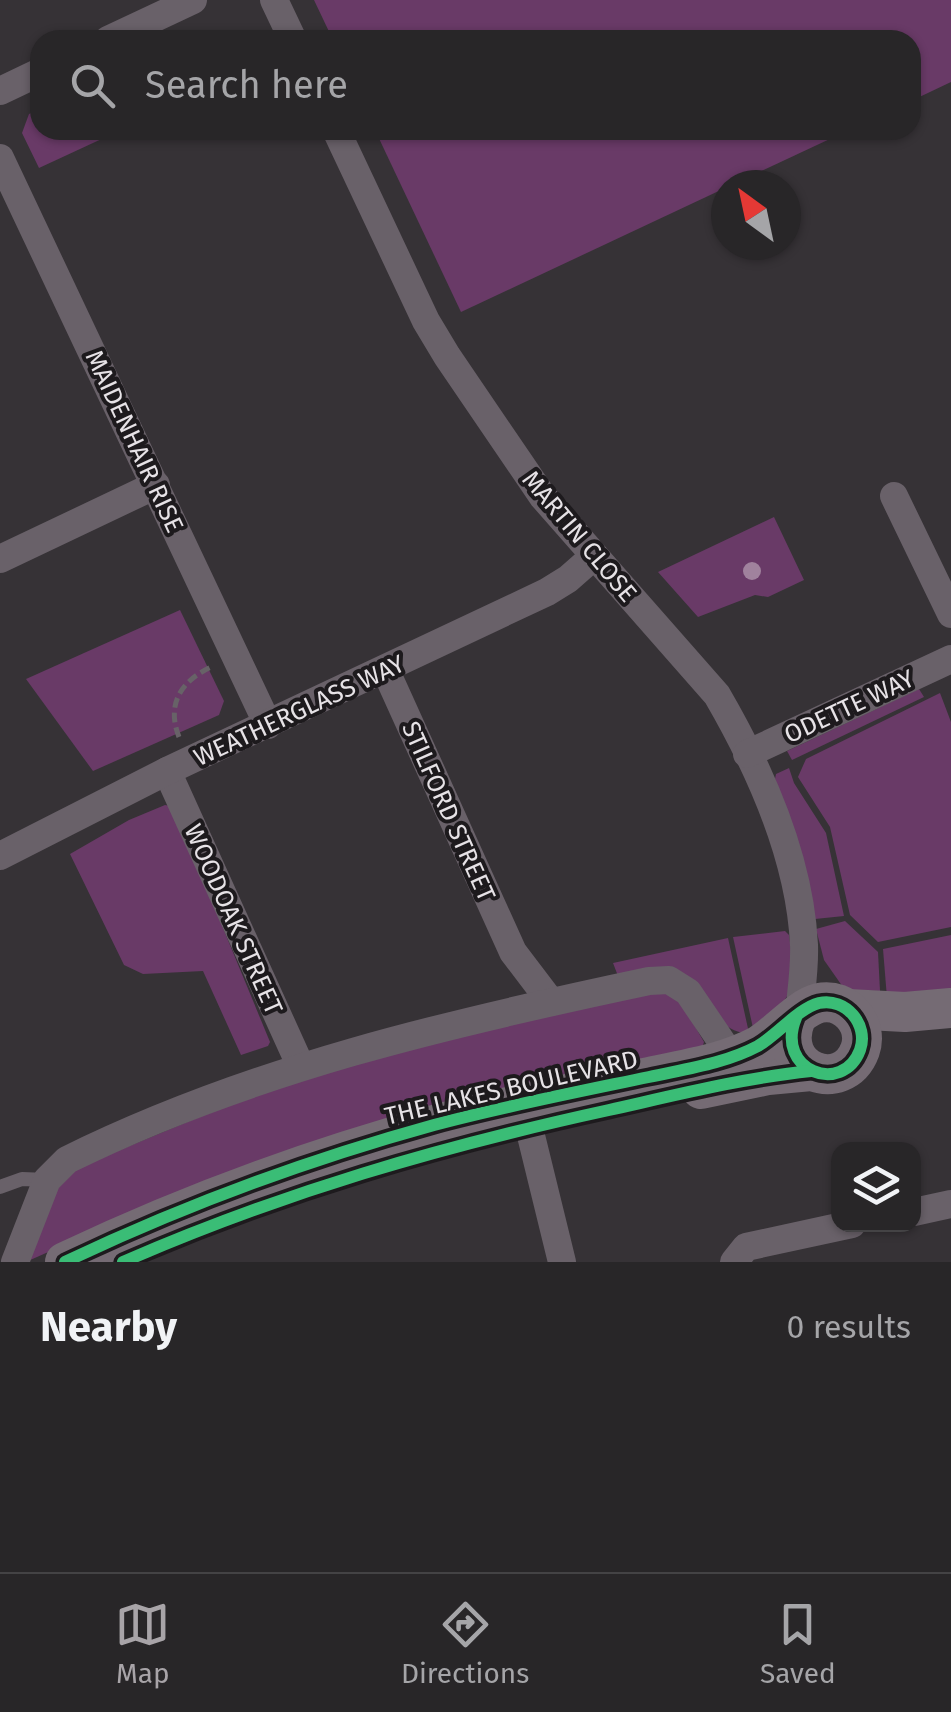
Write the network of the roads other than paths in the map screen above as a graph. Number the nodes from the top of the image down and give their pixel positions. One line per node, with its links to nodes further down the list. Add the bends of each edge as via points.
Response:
1 (193, 0): 3 (street)
2 (274, 0): 4 (street)
3 (129, 30)
4 (288, 30)
5 (30, 77): 6 (street)
6 (0, 91)
7 (341, 140): 11 (street, MARTIN CLOSE, via 440,344 543,497)
8 (0, 158): 9 (street, MAIDENHAIR RISE)
9 (156, 485): 12 (street); 16 (street, MAIDENHAIR RISE)
10 (894, 496): 13 (street)
11 (593, 557): 15 (street, WEATHERGLASS WAY, via 558,587); 17 (street, MARTIN CLOSE, via 717,695)
12 (0, 559)
13 (951, 614)
14 (951, 659): 17 (street, ODETTE WAY)
15 (386, 669): 16 (street, WEATHERGLASS WAY); 21 (street, STILFORD STREET)
16 (268, 725): 18 (street, WEATHERGLASS WAY)
17 (746, 754): 20 (street, MARTIN CLOSE, via 786,848)
18 (168, 771): 19 (street, WEATHERGLASS WAY); 30 (street, WOODOAK STREET)
19 (0, 856)
20 (804, 945): 23 (street, MARTIN CLOSE); 26 (street, MARTIN CLOSE)
21 (513, 952): 22 (street, STILFORD STREET); 25 (street, STILFORD STREET)
22 (551, 1002): 25 (street); 29 (street, via 669,980 688,992)
23 (842, 1007): 24 (street); 26 (street, via 816,1004); 28 (street, via 855,1017 862,1036)
24 (951, 1008)
25 (508, 1011): 30 (street)
26 (797, 1017): 29 (street, THE LAKES BOULEVARD); 31 (street, via 794,1054)
27 (951, 1034): 28 (street, via 890,1038)
28 (857, 1056): 31 (street, via 832,1074)
29 (732, 1057): 32 (street, THE LAKES BOULEVARD)
30 (301, 1067): 33 (street, via 92,1147 56,1167)
31 (811, 1071): 32 (street, THE LAKES BOULEVARD)
32 (525, 1116): 39 (street, THE LAKES BOULEVARD, via 436,1124 307,1164); 40 (street, THE LAKES BOULEVARD, via 236,1215); 41 (street)
33 (47, 1180): 34 (lane); 38 (street)
34 (0, 1186)
35 (951, 1204): 36 (street)
36 (921, 1210)
37 (831, 1229): 42 (street, via 746,1247)
38 (14, 1262)
39 (65, 1262)
40 (123, 1262)
41 (562, 1262)
42 (734, 1262)

